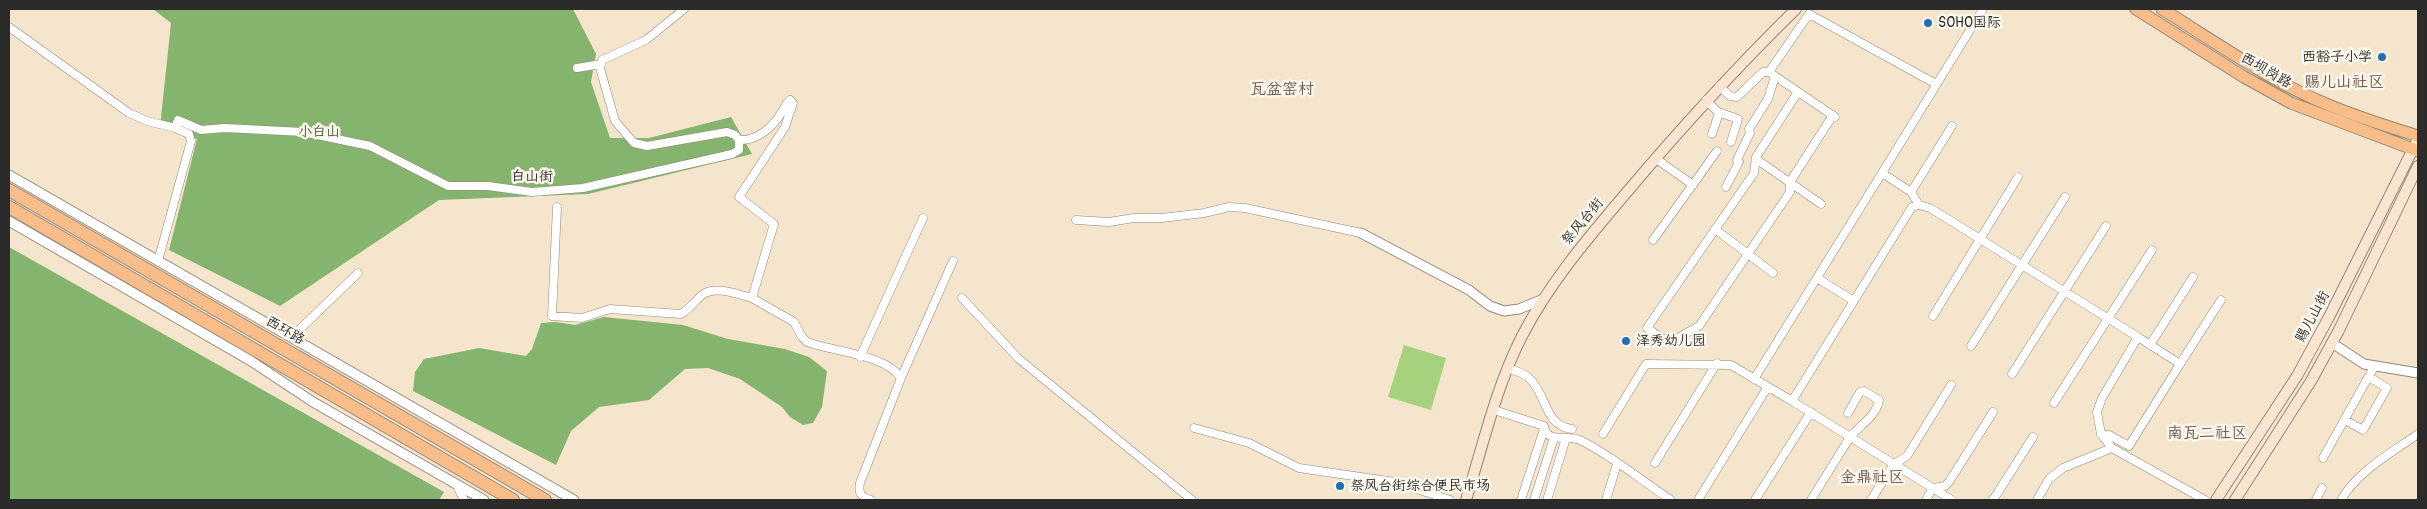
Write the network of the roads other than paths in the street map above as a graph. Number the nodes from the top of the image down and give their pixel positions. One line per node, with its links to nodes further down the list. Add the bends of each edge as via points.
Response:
1 (684, 9): 7 (street, via 646,40 602,60)
2 (1796, 9): 11 (main road, 祭风台街)
3 (1983, 9): 10 (street)
4 (2136, 9): 21 (main road, 西坝岗路, via 2291,103)
5 (2162, 9): 18 (main road, 西坝岗路, via 2296,89 2330,106)
6 (9, 27): 16 (street, via 129,113)
7 (601, 64): 8 (street); 19 (street, via 616,121 634,143 647,146 727,132)
8 (578, 68)
9 (1772, 74): 10 (street, via 1809,14); 11 (street, via 1763,72 1737,97 1730,96); 12 (street); 31 (street, via 1768,99 1750,129)
10 (1936, 84): 26 (street)
11 (1719, 86): 13 (main road, 祭风台街)
12 (1798, 92): 24 (street); 29 (street, via 1834,116)
13 (1706, 100): 14 (street); 23 (main road, 祭风台街)
14 (1718, 113): 17 (street); 20 (street, via 1738,119)
15 (1952, 126): 33 (street)
16 (175, 128): 19 (street, 白山街, via 178,120 201,130 303,132 370,146 448,186 488,186 532,192 583,188 732,154 738,150); 49 (street, via 189,134 191,140)
17 (1712, 134)
18 (2418, 138): 21 (main road, 赐儿山街)
19 (739, 140): 57 (street, via 749,141 759,136 774,122 786,103 790,100 793,103 785,127 739,197 774,224)
20 (1731, 142)
21 (2415, 150): 129 (main road, 赐儿山街, via 2330,317)
22 (1717, 151): 30 (street)
23 (1655, 158): 30 (street); 59 (main road, 祭风台街, via 1570,258)
24 (1756, 159): 29 (street); 43 (street, via 1754,173)
25 (2418, 166): 66 (main road, 赐儿山街)
26 (1882, 173): 33 (street); 55 (street)
27 (9, 175): 49 (street)
28 (2018, 177): 45 (street)
29 (1790, 182): 35 (street); 48 (street, via 1790,192)
30 (1693, 185): 46 (street)
31 (1726, 187)
32 (9, 190): 109 (highway, 西环路)
33 (1910, 192): 36 (street)
34 (2065, 197): 51 (street)
35 (1821, 204)
36 (1919, 204): 45 (street); 60 (street, via 1912,207)
37 (9, 207): 108 (highway)
38 (557, 207): 57 (street, via 552,316 582,318 610,309 681,314 691,309 704,293 712,291)
39 (923, 218): 69 (street)
40 (1076, 220): 44 (street, via 1109,222 1162,218 1229,207)
41 (9, 221): 103 (street)
42 (2106, 226): 56 (street)
43 (1715, 229): 48 (street); 48 (street, via 1647,328 1668,343 1698,326)
44 (1361, 233): 59 (street, via 1469,290 1490,306 1504,311 1519,310)
45 (1980, 239): 51 (street); 62 (street)
46 (1653, 240)
47 (2152, 250): 63 (street)
48 (1748, 254): 53 (street)
49 (158, 261): 64 (street)
50 (953, 261): 77 (street)
51 (2022, 266): 56 (street); 68 (street)
52 (358, 273): 64 (street, via 298,331)
53 (1773, 273)
54 (2193, 277): 67 (street)
55 (1817, 278): 60 (street); 78 (street)
56 (2064, 291): 63 (street); 75 (street)
57 (752, 298): 69 (street, via 794,322 807,342)
58 (962, 298): 112 (street, via 1019,359)
59 (1541, 300): 73 (main road, 祭风台街)
60 (1854, 300): 81 (street)
61 (2221, 300): 71 (street)
62 (1933, 316)
63 (2108, 318): 65 (street); 82 (street)
64 (284, 334): 110 (street)
65 (2138, 337): 67 (street); 92 (street, via 2102,398 2097,412)
66 (2332, 343): 72 (street); 130 (main road, 赐儿山街)
67 (2150, 345): 71 (street)
68 (1971, 346)
69 (860, 356): 77 (street, via 889,366)
70 (1718, 363): 78 (street, via 1731,365); 91 (street, via 1646,364); 100 (street)
71 (2180, 364): 92 (street, via 2129,446)
72 (2374, 367): 74 (street); 76 (street)
73 (1508, 368): 83 (main road, 祭风台街); 90 (street, via 1529,377 1552,419 1558,425)
74 (2418, 373)
75 (2012, 374)
76 (2369, 377): 87 (street); 87 (street, via 2387,388 2363,430)
77 (901, 378): 111 (street, via 860,482 860,494)
78 (1754, 379): 80 (street)
79 (1951, 384): 102 (street, via 1907,456)
80 (1767, 388): 81 (street); 120 (street)
81 (1792, 401): 84 (street)
82 (2054, 403)
83 (1494, 410): 89 (street, via 1544,426); 114 (main road, 祭风台街)
84 (1811, 412): 94 (street); 121 (street)
85 (1993, 412): 104 (street, via 1949,482)
86 (1848, 413): 94 (street, via 1860,392 1879,400 1864,426)
87 (2345, 420): 99 (street)
88 (1194, 428): 113 (street, via 1249,443 1305,469 1395,482)
89 (1544, 429): 96 (street); 115 (street)
90 (1572, 429)
91 (1603, 434)
92 (2101, 434): 98 (street)
93 (2418, 434): 132 (street, via 2371,467)
94 (1850, 437): 102 (street); 122 (street)
95 (2033, 437): 126 (street)
96 (1554, 438): 97 (street); 116 (street)
97 (1566, 438): 101 (street, via 1579,440); 117 (street)
98 (2112, 448): 127 (street, via 2063,468 2049,479); 128 (street)
99 (2323, 458)
100 (1655, 463)
101 (1617, 464): 118 (street); 119 (street)
102 (1894, 464): 104 (street); 123 (street)
103 (456, 484): 106 (street); 107 (street)
104 (1933, 488): 124 (street); 125 (street)
105 (2322, 488): 131 (street)
106 (464, 500)
107 (484, 500)
108 (513, 500)
109 (545, 500)
110 (574, 500)
111 (871, 500)
112 (1192, 500)
113 (1450, 500)
114 (1466, 500)
115 (1521, 500)
116 (1534, 500)
117 (1547, 500)
118 (1606, 500)
119 (1671, 500)
120 (1698, 500)
121 (1755, 500)
122 (1811, 500)
123 (1871, 500)
124 (1926, 500)
125 (1952, 500)
126 (1993, 500)
127 (2037, 500)
128 (2205, 500)
129 (2216, 500)
130 (2235, 500)
131 (2316, 500)
132 (2341, 500)

